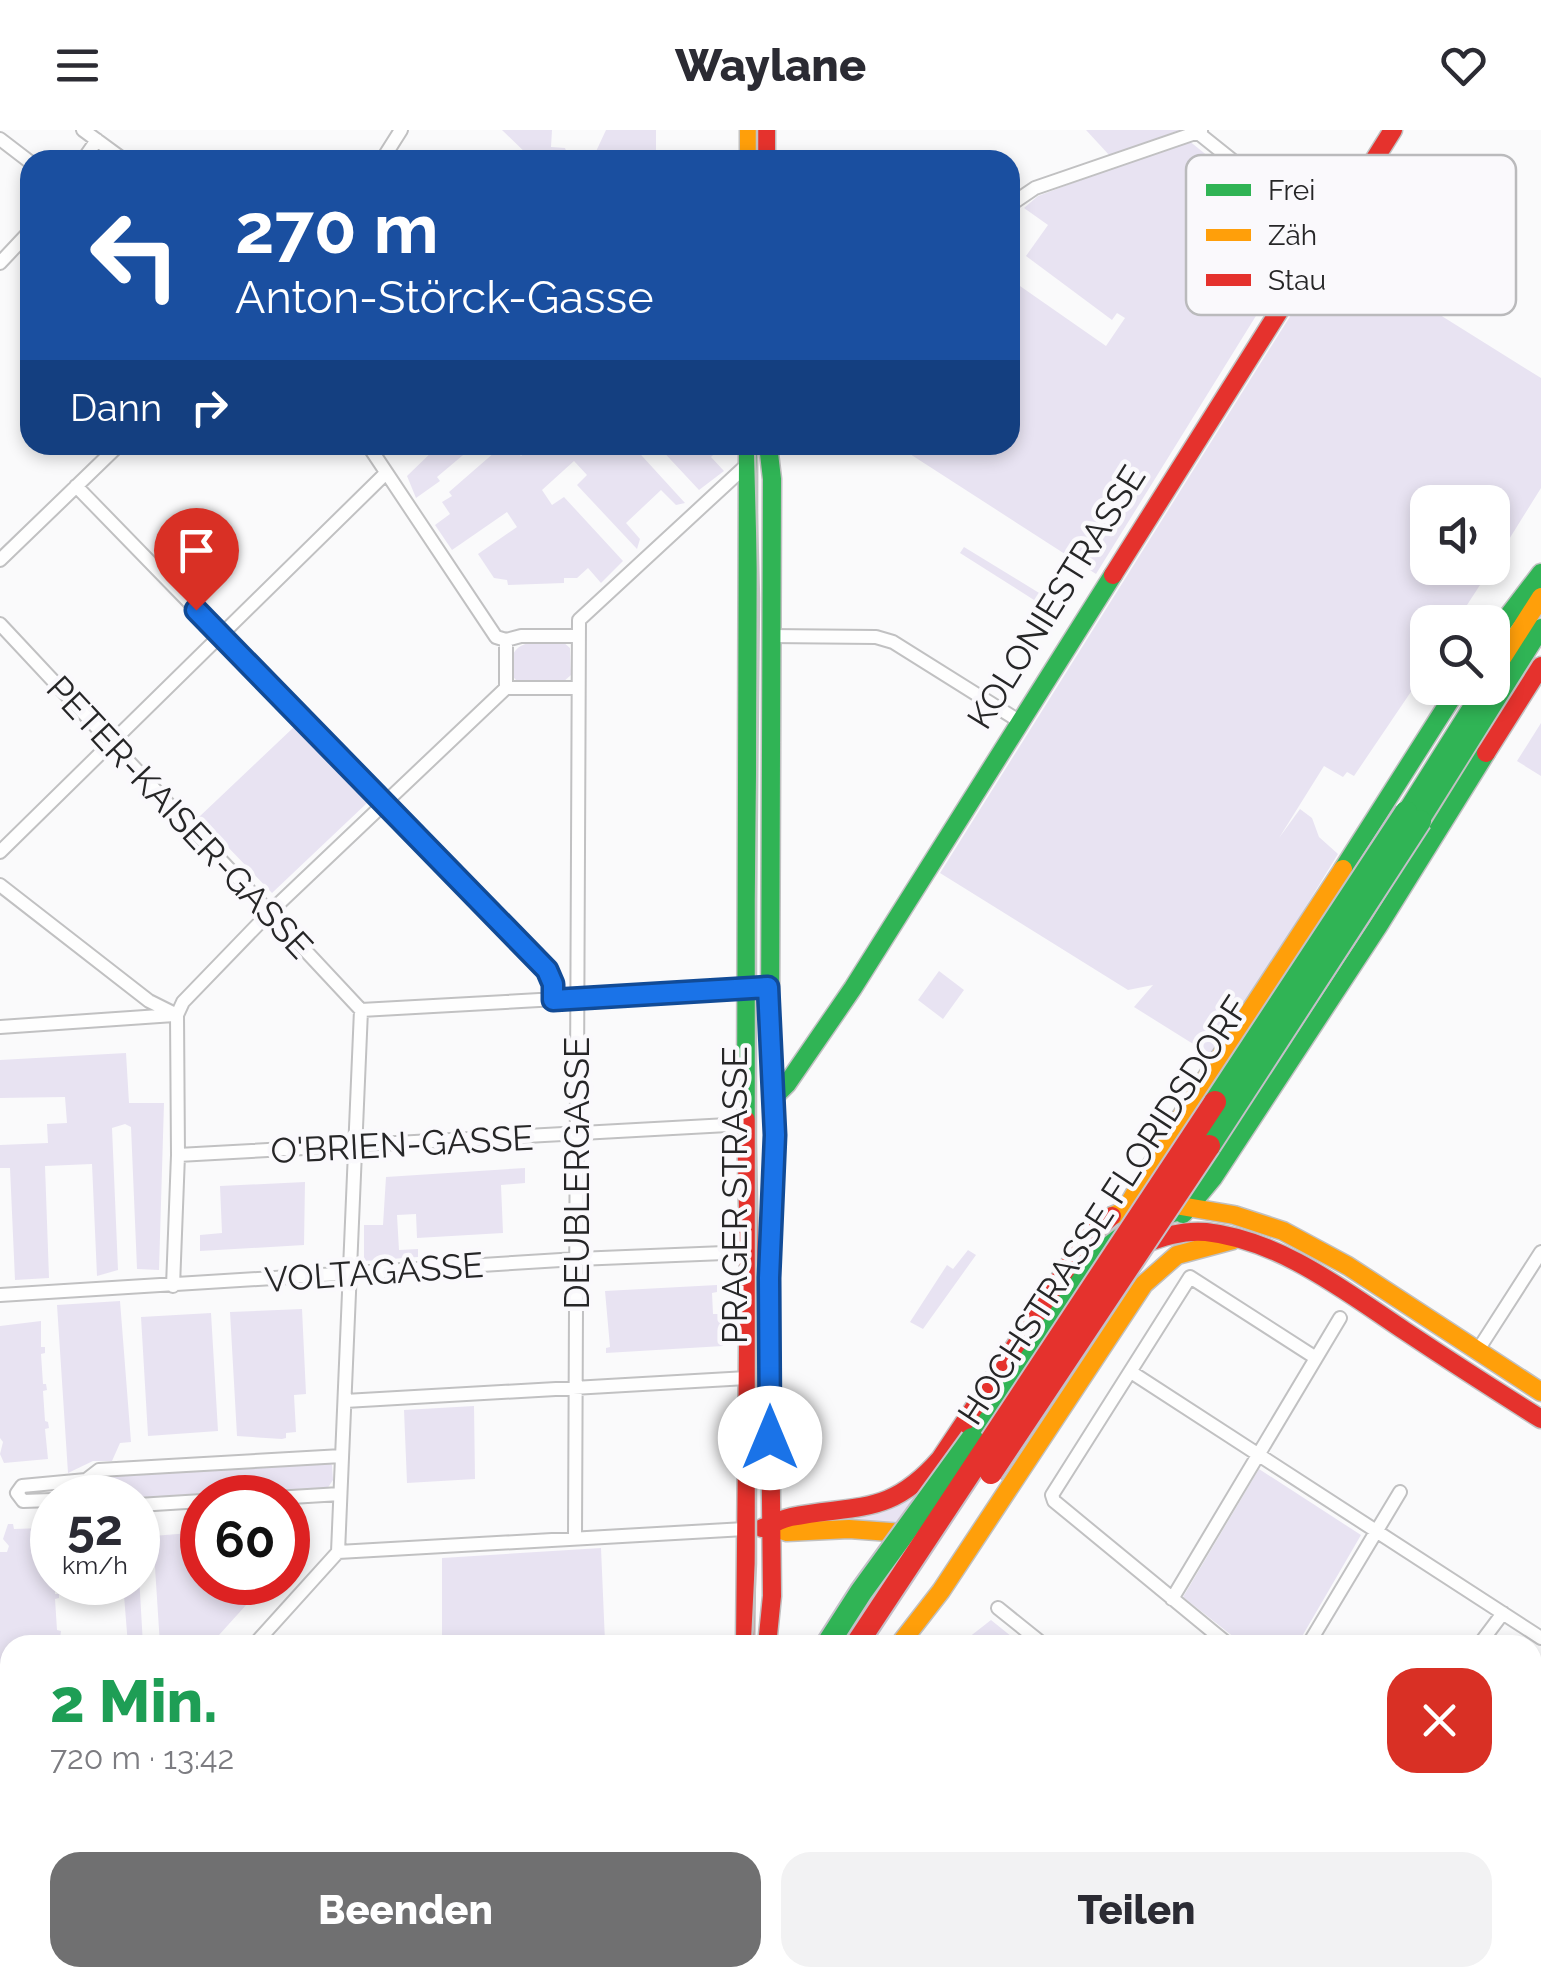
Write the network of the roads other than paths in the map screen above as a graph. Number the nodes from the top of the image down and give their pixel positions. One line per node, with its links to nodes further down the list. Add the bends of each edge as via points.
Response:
1 (83, 130): 5 (street)
2 (1393, 130): 10 (main road, KOLONIESTRASSE)
3 (1200, 131): 9 (street); 11 (street)
4 (0, 139): 8 (street)
5 (98, 140): 6 (street); 7 (street)
6 (90, 150)
7 (111, 150)
8 (20, 154)
9 (1229, 155)
10 (1377, 155)
11 (1020, 198)
12 (20, 242): 13 (street)
13 (0, 263)
14 (1277, 315): 37 (main road, KOLONIESTRASSE)
15 (109, 455): 20 (street)
16 (374, 455): 19 (street)
17 (757, 455): 29 (street, via 578,620)
18 (764, 455): 27 (main road, PRAGER STRASSE, via 772,474)
19 (385, 474): 28 (street); 30 (street, via 496,637)
20 (76, 486): 21 (street); 28 (street)
21 (0, 560)
22 (1541, 573): 24 (main road)
23 (1541, 597): 31 (main road)
24 (1510, 613)
25 (0, 624): 38 (street, PETER-KAISER-GASSE)
26 (1541, 628): 40 (main road)
27 (759, 634): 37 (street, via 893,642); 46 (main road, PRAGER STRASSE)
28 (220, 635): 38 (street); 39 (street)
29 (577, 636): 30 (street); 34 (street, DEUBLERGASSE)
30 (506, 640): 33 (street)
31 (1510, 646)
32 (1541, 666): 44 (main road)
33 (506, 688): 34 (street); 39 (street)
34 (576, 688): 47 (street, DEUBLERGASSE)
35 (1447, 705): 42 (main road)
36 (1475, 705): 40 (main road)
37 (1018, 721): 52 (main road, KOLONIESTRASSE, via 853,988)
38 (111, 745): 41 (street); 45 (street, PETER-KAISER-GASSE)
39 (386, 803): 45 (street); 48 (street, via 547,970)
40 (1413, 816): 98 (main road, HOCHSTRASSE FLORIDSDORF, bridge); 99 (main road, HOCHSTRASSE FLORIDSDORF, bridge, via 1215,1137)
41 (0, 852)
42 (1343, 869): 44 (street); 57 (main road)
43 (0, 885): 50 (street)
44 (1396, 898): 58 (main road)
45 (270, 912): 49 (street, PETER-KAISER-GASSE); 50 (street)
46 (757, 988): 47 (street); 52 (main road, PRAGER STRASSE); 53 (main road, PRAGER STRASSE)
47 (576, 998): 48 (street); 54 (street, DEUBLERGASSE)
48 (553, 1000): 49 (street)
49 (361, 1010): 55 (street)
50 (176, 1015): 51 (street); 56 (street)
51 (0, 1027)
52 (773, 1098): 53 (main road, KOLONIESTRASSE); 86 (main road, PRAGER STRASSE)
53 (746, 1124): 54 (street, O'BRIEN-GASSE); 63 (main road, PRAGER STRASSE)
54 (578, 1134): 55 (street, O'BRIEN-GASSE); 65 (street, DEUBLERGASSE)
55 (356, 1148): 56 (street, O'BRIEN-GASSE); 66 (street)
56 (178, 1155): 67 (street)
57 (1156, 1159): 59 (main road); 61 (main road)
58 (1213, 1178): 60 (main road, via 1219,1202); 61 (main road)
59 (1127, 1208): 61 (main road); 86 (main road, via 1087,1238 924,1479 873,1508 786,1517)
60 (1234, 1216): 61 (main road); 71 (main road, via 1283,1231 1348,1266)
61 (1173, 1219): 62 (main road); 86 (main road, via 1116,1270 943,1522 914,1535); 97 (main road, bridge, via 1124,1232 1094,1257)
62 (1233, 1240): 71 (main road, via 1269,1250); 100 (main road, via 1177,1255 1144,1284)
63 (749, 1252): 65 (street, VOLTAGASSE); 73 (main road, PRAGER STRASSE)
64 (1541, 1252): 71 (street)
65 (577, 1259): 66 (street, VOLTAGASSE); 74 (street, DEUBLERGASSE)
66 (350, 1274): 67 (street, VOLTAGASSE); 76 (street)
67 (173, 1286): 68 (street, VOLTAGASSE)
68 (0, 1294)
69 (1340, 1318): 70 (street)
70 (1316, 1358): 72 (street, via 1190,1277); 78 (street)
71 (1472, 1359): 75 (main road); 77 (main road)
72 (1130, 1372): 78 (street); 91 (street, via 1053,1492 1054,1502)
73 (748, 1378): 74 (street); 87 (main road, PRAGER STRASSE)
74 (575, 1390): 76 (street); 89 (street, DEUBLERGASSE)
75 (1541, 1392)
76 (345, 1401): 79 (street)
77 (1541, 1420)
78 (1258, 1454): 88 (street); 91 (street)
79 (342, 1456): 80 (street); 83 (street)
80 (92, 1475)
81 (30, 1487): 85 (street, via 17,1493)
82 (1400, 1492): 88 (street)
83 (340, 1494): 84 (street); 90 (street)
84 (310, 1496)
85 (30, 1501)
86 (770, 1526): 87 (main road); 96 (main road, PRAGER STRASSE)
87 (745, 1529): 89 (street); 95 (main road, PRAGER STRASSE)
88 (1377, 1532): 93 (street); 103 (street)
89 (576, 1538): 90 (street)
90 (338, 1552): 94 (street)
91 (1172, 1598): 102 (street)
92 (998, 1608): 101 (street)
93 (1503, 1613): 104 (street); 105 (street)
94 (263, 1635)
95 (745, 1635)
96 (768, 1635)
97 (833, 1635)
98 (863, 1635)
99 (881, 1635)
100 (908, 1635)
101 (1032, 1635)
102 (1218, 1635)
103 (1314, 1635)
104 (1486, 1635)
105 (1536, 1635)

